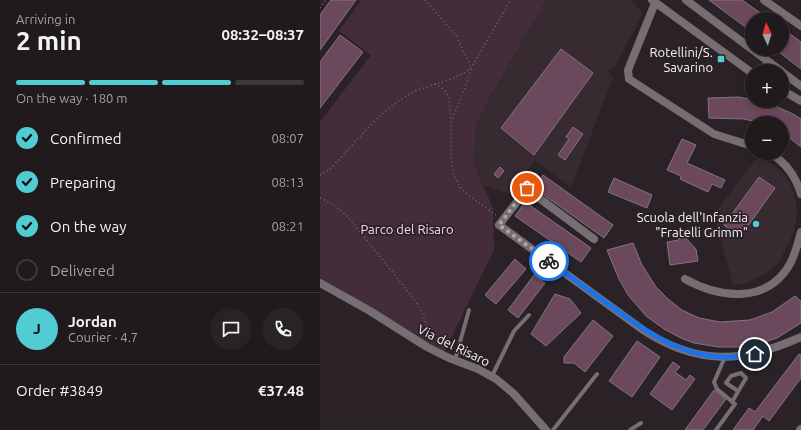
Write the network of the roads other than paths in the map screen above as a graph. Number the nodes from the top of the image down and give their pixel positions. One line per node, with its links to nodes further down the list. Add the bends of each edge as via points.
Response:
1 (764, 0): 4 (street)
2 (653, 1): 7 (street); 12 (street, via 628,70 629,79 714,134)
3 (690, 1): 5 (street)
4 (801, 26)
5 (768, 62): 6 (street)
6 (771, 64)
7 (745, 68)
8 (789, 77): 9 (street)
9 (801, 86)
10 (789, 94): 11 (street)
11 (801, 101)
12 (745, 144)
13 (779, 160): 14 (street, via 795,180)
14 (801, 194)
15 (801, 232): 17 (street, via 791,262 780,277 767,287 750,293 730,294 708,290)
16 (594, 239): 22 (street, via 527,188 499,225 649,333 690,352)
17 (685, 279)
18 (320, 283): 23 (street, Via del Risaro, via 423,345)
19 (470, 310): 23 (lane)
20 (528, 315): 25 (lane, via 514,331)
21 (801, 337): 22 (street, via 759,353)
22 (726, 357): 27 (lane, via 714,382 717,389)
23 (455, 360): 25 (street, Via del Risaro)
24 (597, 374): 30 (lane)
25 (492, 376): 29 (street, Via del Risaro, via 513,393)
26 (738, 391): 26 (lane, via 746,378 741,374 731,376 726,383); 27 (lane)
27 (732, 402): 32 (lane, via 735,404)
28 (641, 423): 31 (lane)
29 (546, 430)
30 (553, 430)
31 (630, 430)
32 (716, 430)

